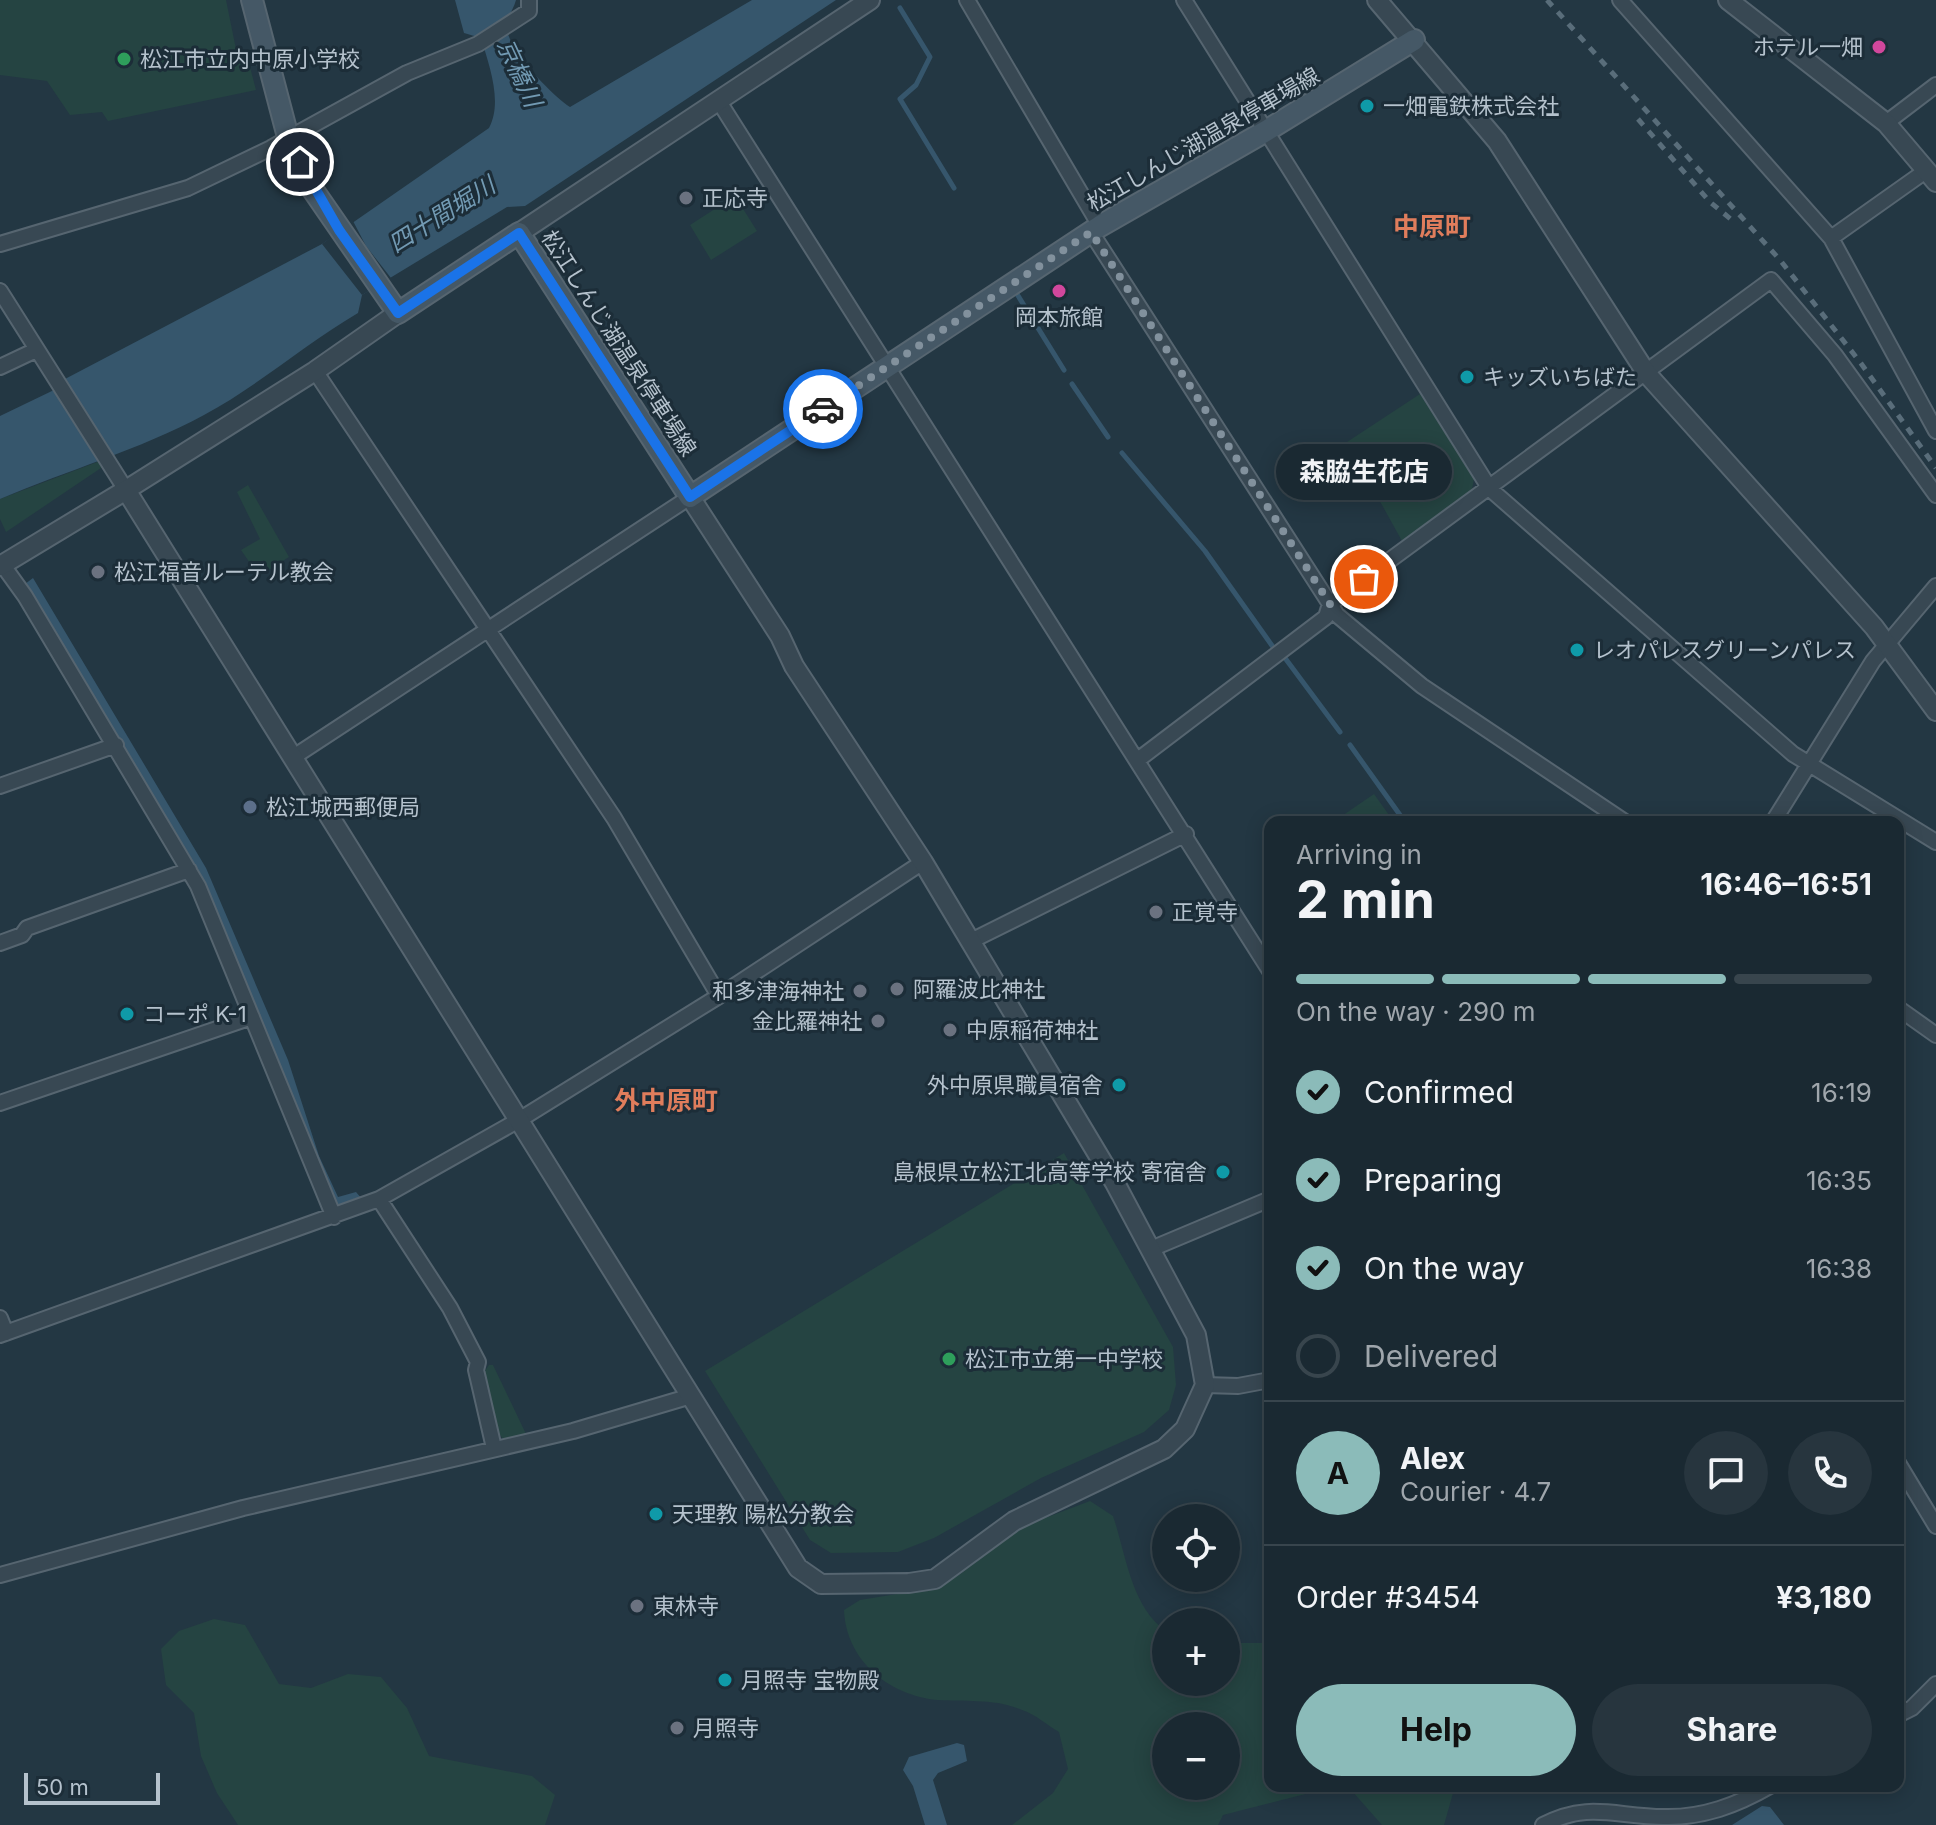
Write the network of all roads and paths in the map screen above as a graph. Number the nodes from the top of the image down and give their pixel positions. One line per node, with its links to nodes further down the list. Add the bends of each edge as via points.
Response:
1 (252, 0): 14 (main road)
2 (529, 0): 14 (street, via 529,11 478,44 407,73)
3 (870, 0): 11 (street)
4 (967, 0): 16 (street)
5 (1184, 0): 13 (street)
6 (1377, 0): 9 (street)
7 (1620, 0): 18 (street)
8 (1728, 0): 12 (street)
9 (1414, 40): 13 (main road, 松江しんじ湖温泉停車場線); 26 (street, via 1497,141)
10 (1936, 85): 12 (street)
11 (718, 100): 17 (street); 23 (street)
12 (1886, 123): 15 (street)
13 (1266, 131): 16 (main road, 松江しんじ湖温泉停車場線); 28 (street)
14 (288, 137): 19 (street, via 170,195); 21 (main road, via 311,187)
15 (1931, 176): 18 (street)
16 (1095, 229): 23 (main road, 松江しんじ湖温泉停車場線); 34 (street)
17 (519, 233): 21 (main road, 松江しんじ湖温泉停車場線); 31 (main road, 松江しんじ湖温泉停車場線)
18 (1831, 238): 27 (street)
19 (0, 244)
20 (0, 291): 22 (street)
21 (398, 313): 25 (street)
22 (36, 350): 24 (street); 29 (street)
23 (888, 366): 31 (main road, 松江しんじ湖温泉停車場線); 40 (street)
24 (0, 367)
25 (315, 371): 29 (street); 35 (street)
26 (1647, 374): 28 (street); 30 (street, via 1771,280 1835,355); 36 (street)
27 (1936, 431)
28 (1490, 489): 34 (street); 41 (street)
29 (126, 490): 32 (street); 39 (street)
30 (1936, 495)
31 (690, 497): 35 (street); 49 (street)
32 (1, 565): 38 (street)
33 (1936, 586): 36 (street)
34 (1330, 604): 40 (street, via 1326,617); 43 (street, via 1346,624 1422,686)
35 (488, 626): 39 (street); 54 (street, via 614,818)
36 (1887, 643): 37 (street); 41 (street)
37 (1936, 711)
38 (116, 745): 42 (street); 50 (street)
39 (292, 758): 59 (street)
40 (1139, 759): 47 (street)
41 (1808, 765): 44 (street); 45 (street)
42 (0, 786)
43 (1616, 816)
44 (1777, 816)
45 (1893, 816)
46 (1904, 823): 48 (street)
47 (1186, 834): 51 (street); 53 (street)
48 (1936, 842)
49 (923, 862): 51 (street); 54 (street)
50 (189, 870): 52 (street, via 27,928); 56 (street)
51 (971, 941): 63 (street)
52 (0, 943)
53 (1264, 961)
54 (719, 996): 59 (street)
55 (1904, 1012): 57 (street)
56 (252, 1017): 58 (street); 62 (street)
57 (1936, 1035)
58 (0, 1103)
59 (519, 1120): 60 (street); 68 (street)
60 (379, 1199): 62 (street); 69 (street, via 450,1308 478,1362)
61 (1264, 1202): 63 (street)
62 (334, 1217): 65 (street)
63 (1151, 1249): 67 (street, via 1196,1335)
64 (0, 1318): 65 (street)
65 (3, 1334)
66 (1264, 1381): 67 (street)
67 (1205, 1385): 68 (street, via 1185,1429 1164,1449 1014,1521 946,1573 909,1583 821,1584 805,1576)
68 (691, 1396): 69 (street)
69 (494, 1448): 72 (street, via 243,1508)
70 (1904, 1473): 71 (street)
71 (1936, 1526)
72 (0, 1575)
73 (1936, 1684): 74 (street)
74 (1904, 1712)
75 (1753, 1792): 77 (street)
76 (1760, 1792): 77 (street)
77 (1748, 1799): 78 (street)
78 (1664, 1821): 79 (street, via 1592,1809)
79 (1543, 1825)

